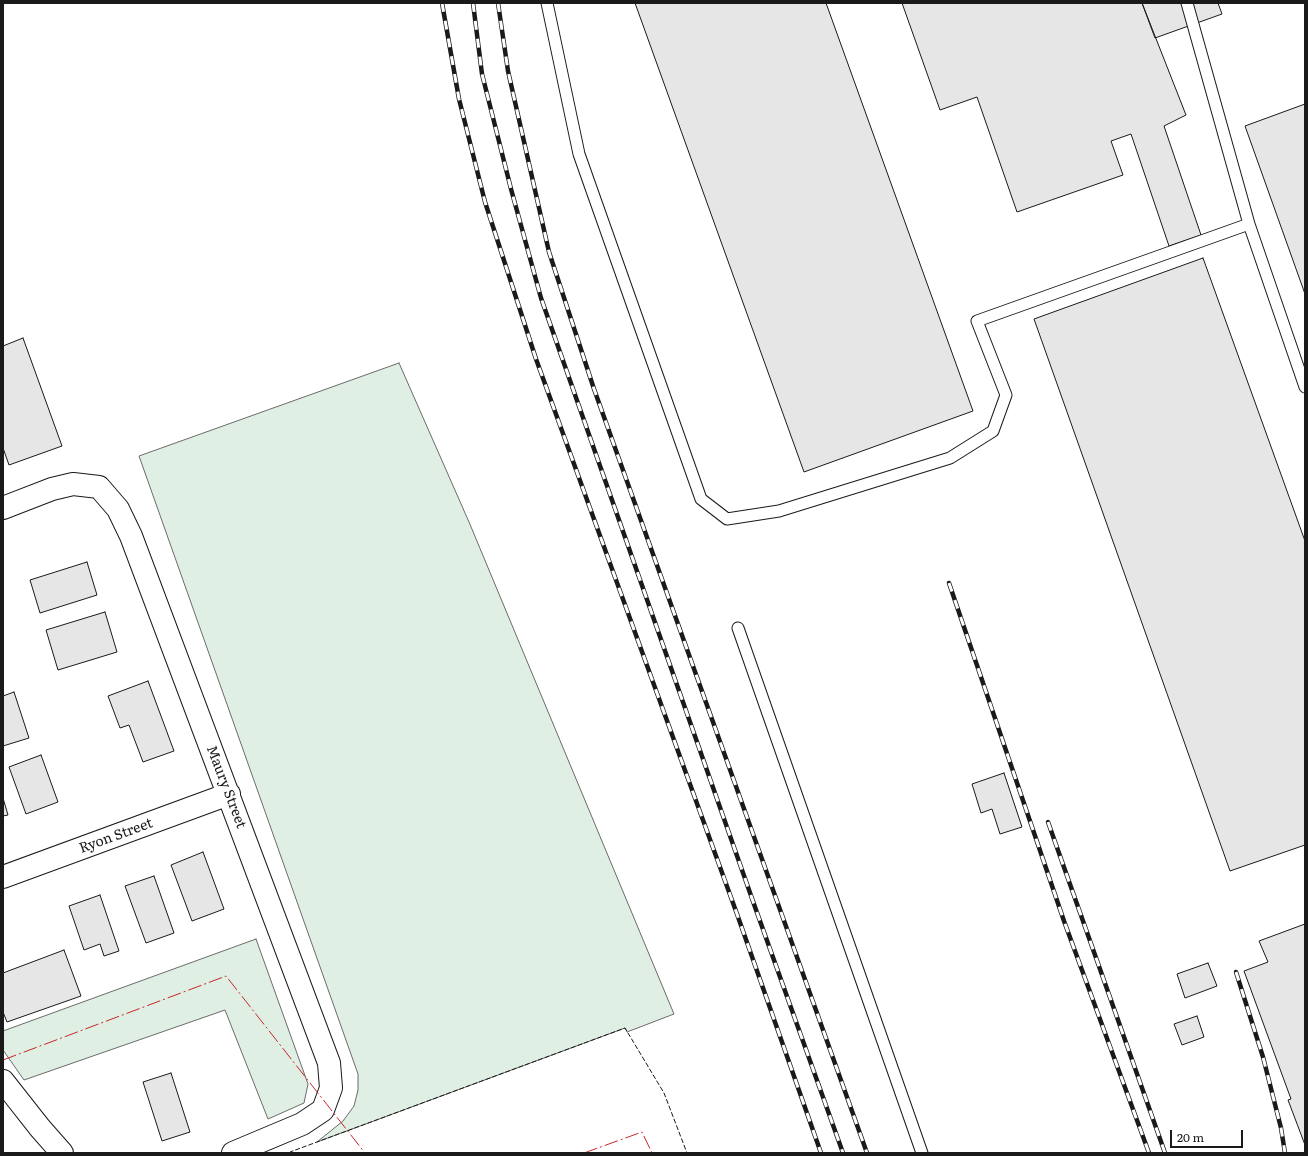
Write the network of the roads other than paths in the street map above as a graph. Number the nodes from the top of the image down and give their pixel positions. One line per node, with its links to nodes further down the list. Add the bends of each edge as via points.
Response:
1 (547, 3): 3 (lane, via 582,162 701,500 727,519 779,511 950,458 993,431 1006,395 977,321)
2 (1187, 3): 3 (lane)
3 (1249, 224): 4 (lane)
4 (1305, 387)
5 (3, 508): 7 (street, Maury Street, via 52,489 73,484 99,487 118,509 131,536)
6 (738, 628): 12 (lane)
7 (229, 794): 8 (street, Ryon Street); 11 (street, Maury Street, via 329,1063 331,1088 323,1110 302,1124)
8 (3, 877)
9 (3, 1081): 10 (street)
10 (62, 1153)
11 (233, 1153)
12 (922, 1153)

